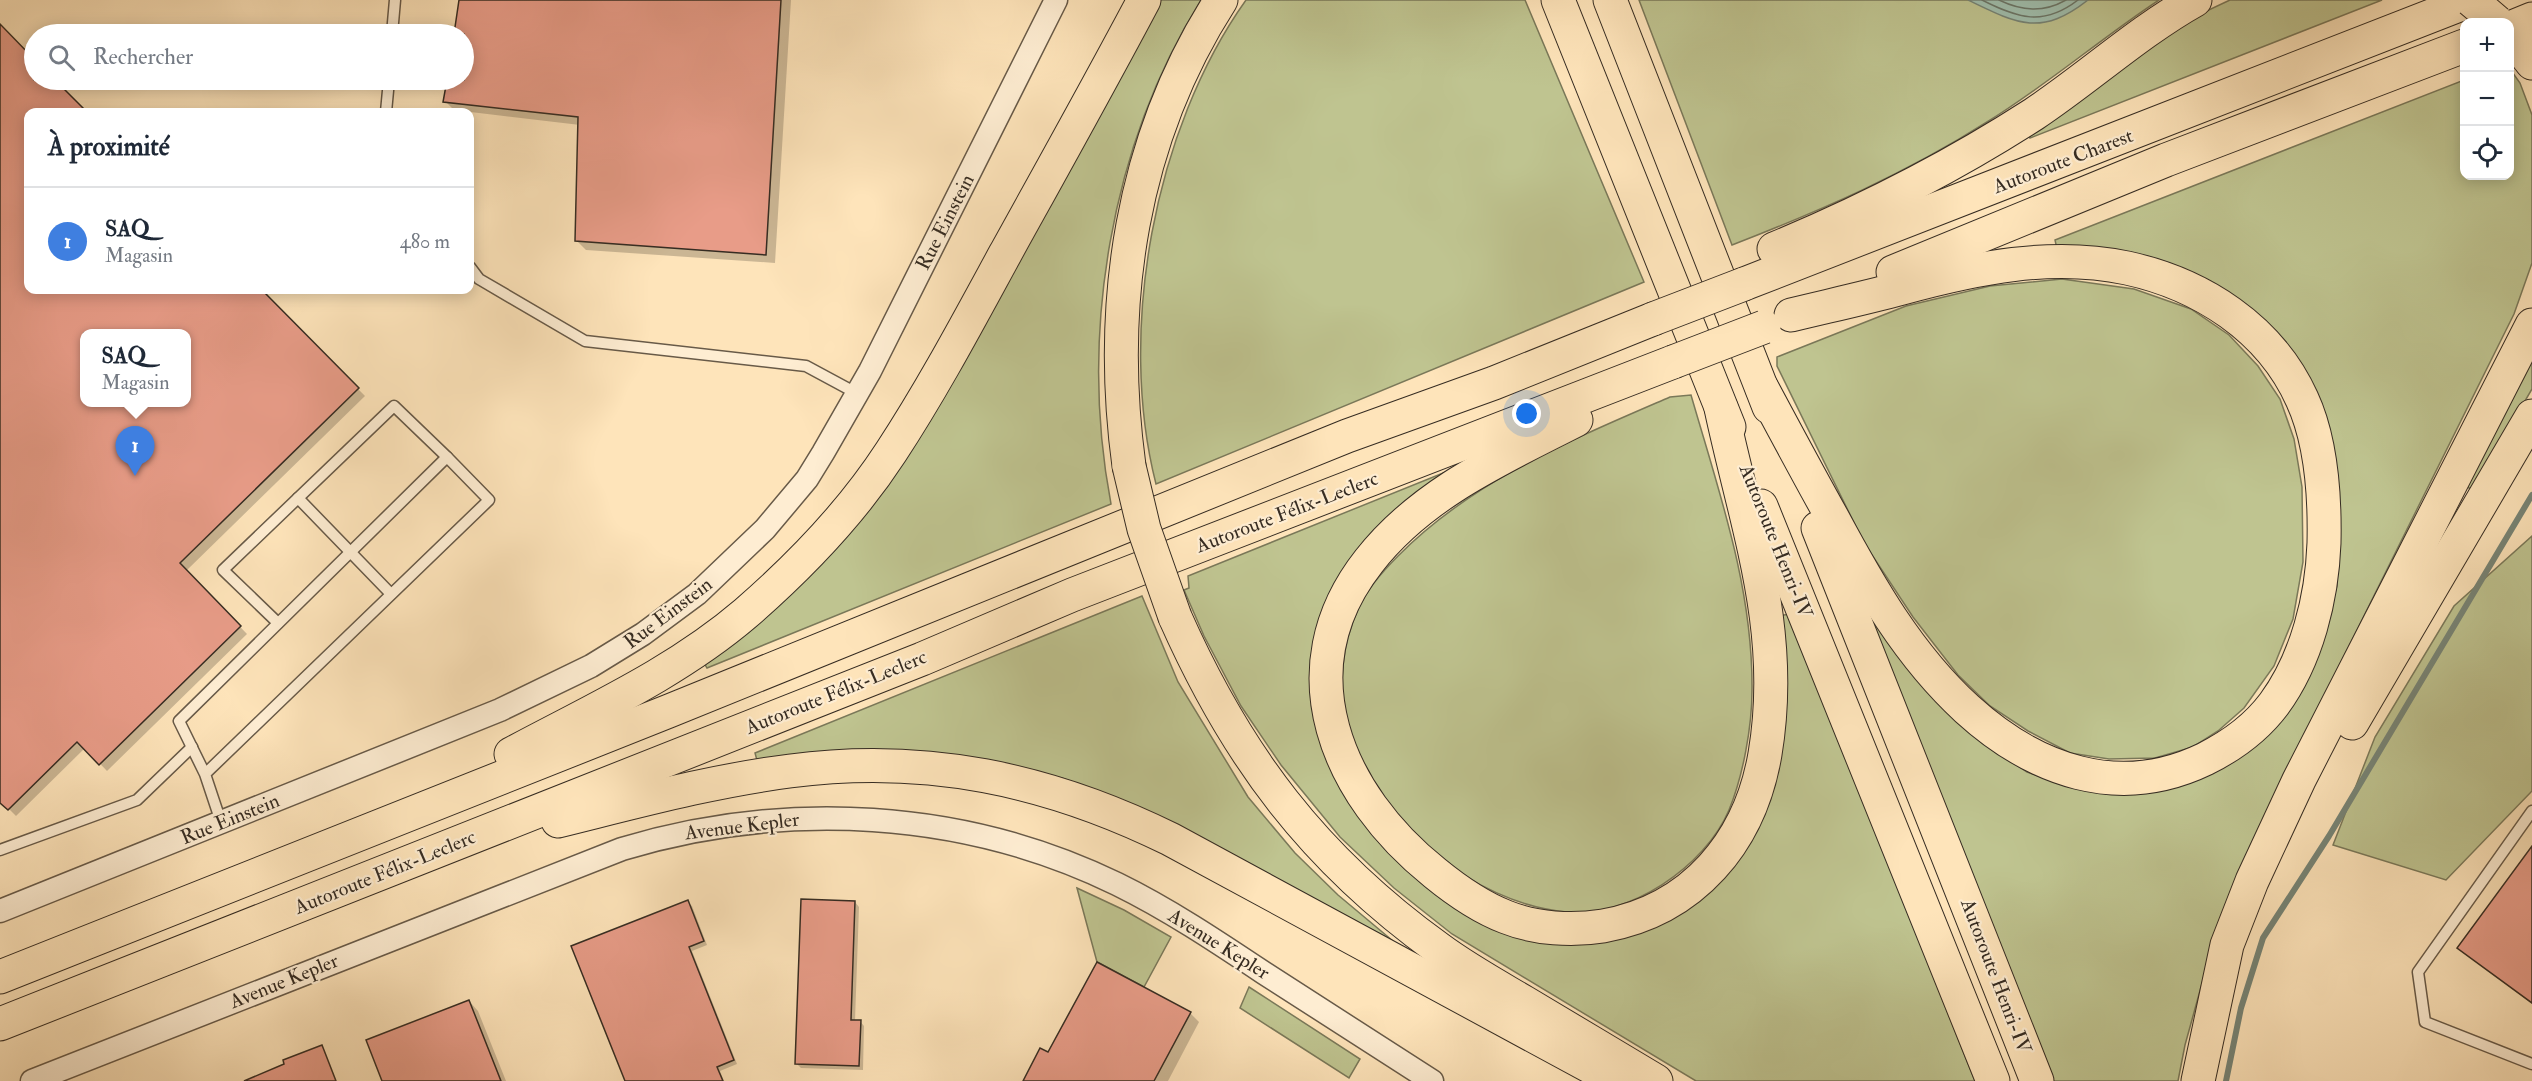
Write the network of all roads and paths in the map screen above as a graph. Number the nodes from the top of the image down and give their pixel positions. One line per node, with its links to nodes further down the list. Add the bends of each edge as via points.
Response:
1 (395, 0): 11 (lane)
2 (1056, 0): 24 (street, Rue Einstein)
3 (1144, 0): 36 (highway, via 922,401 890,453 818,544 744,615 664,672)
4 (1221, 0): 47 (highway, bridge, via 1183,70 1148,164 1130,238 1120,338 1121,400 1129,466 1144,529 1175,617 1244,749 1288,810 1346,872 1441,951)
5 (1558, 0): 25 (highway, Autoroute Henri-IV)
6 (1610, 0): 23 (highway, Autoroute Henri-IV)
7 (2195, 0): 19 (highway, via 2036,112 1955,162)
8 (2471, 0): 9 (highway, bridge); 19 (highway, Autoroute Charest)
9 (2493, 18)
10 (2532, 19): 12 (highway)
11 (393, 24)
12 (2514, 26)
13 (2514, 40): 15 (highway)
14 (2460, 48): 20 (highway, Autoroute Charest, via 2157,164)
15 (2532, 63)
16 (388, 90): 17 (lane)
17 (386, 108)
18 (474, 272): 24 (lane, via 479,279 585,341 806,366)
19 (1740, 274): 36 (highway, Autoroute Charest, bridge, via 1494,382 1347,436)
20 (1777, 321): 22 (highway, Autoroute Charest, bridge); 23 (highway, via 1988,267 2076,262 2129,268 2179,284 2242,321 2277,358 2303,401 2321,473 2324,529 2320,581 2309,630 2286,686 2247,733 2212,756 2170,773 2126,780 2083,775 2019,748 1965,707 1903,637 1845,542)
21 (2532, 325): 42 (highway, via 2266,849 2227,945)
22 (1667, 365): 25 (highway, via 1579,418 1467,477 1423,507 1370,560 1348,593 1335,625 1327,661 1326,701 1335,742 1357,787 1385,825 1425,866 1470,899 1509,918 1551,927 1583,928 1616,924 1656,910 1675,900 1707,873 1731,844 1748,810 1765,753 1770,651 1760,568); 37 (highway, Autoroute Félix-Leclerc, via 1072,595 922,659)
23 (1762, 388): 49 (highway, Autoroute Henri-IV)
24 (858, 394): 35 (street, Rue Einstein, via 807,479 779,513 720,573 643,634 591,666 500,710)
25 (1721, 408): 48 (highway, Autoroute Henri-IV)
26 (2532, 416): 42 (highway, via 2295,824 2264,888)
27 (447, 457): 28 (lane, via 394,406); 29 (lane); 30 (lane, via 489,500)
28 (298, 498): 29 (lane); 31 (lane, via 223,570)
29 (351, 552): 30 (lane); 31 (lane)
30 (391, 594): 33 (lane)
31 (278, 624): 32 (lane, via 179,721)
32 (192, 747): 33 (lane); 38 (lane, via 138,800)
33 (205, 774): 35 (lane)
34 (2532, 811): 43 (lane, via 2418,972 2425,1022)
35 (221, 822): 39 (street, Rue Einstein)
36 (375, 828): 40 (highway)
37 (441, 849): 41 (highway, Autoroute Félix-Leclerc); 46 (highway, via 696,787 790,770 855,765 984,775 1079,799 1141,825)
38 (0, 850)
39 (0, 911)
40 (0, 977)
41 (0, 1024)
42 (2210, 1025): 50 (highway)
43 (2532, 1064)
44 (32, 1081): 45 (street, Avenue Kepler, via 622,849 712,827 828,817 904,822 969,833 1086,870 1185,922)
45 (1432, 1081)
46 (1617, 1081)
47 (1656, 1081)
48 (1993, 1081)
49 (2037, 1081)
50 (2198, 1081)

